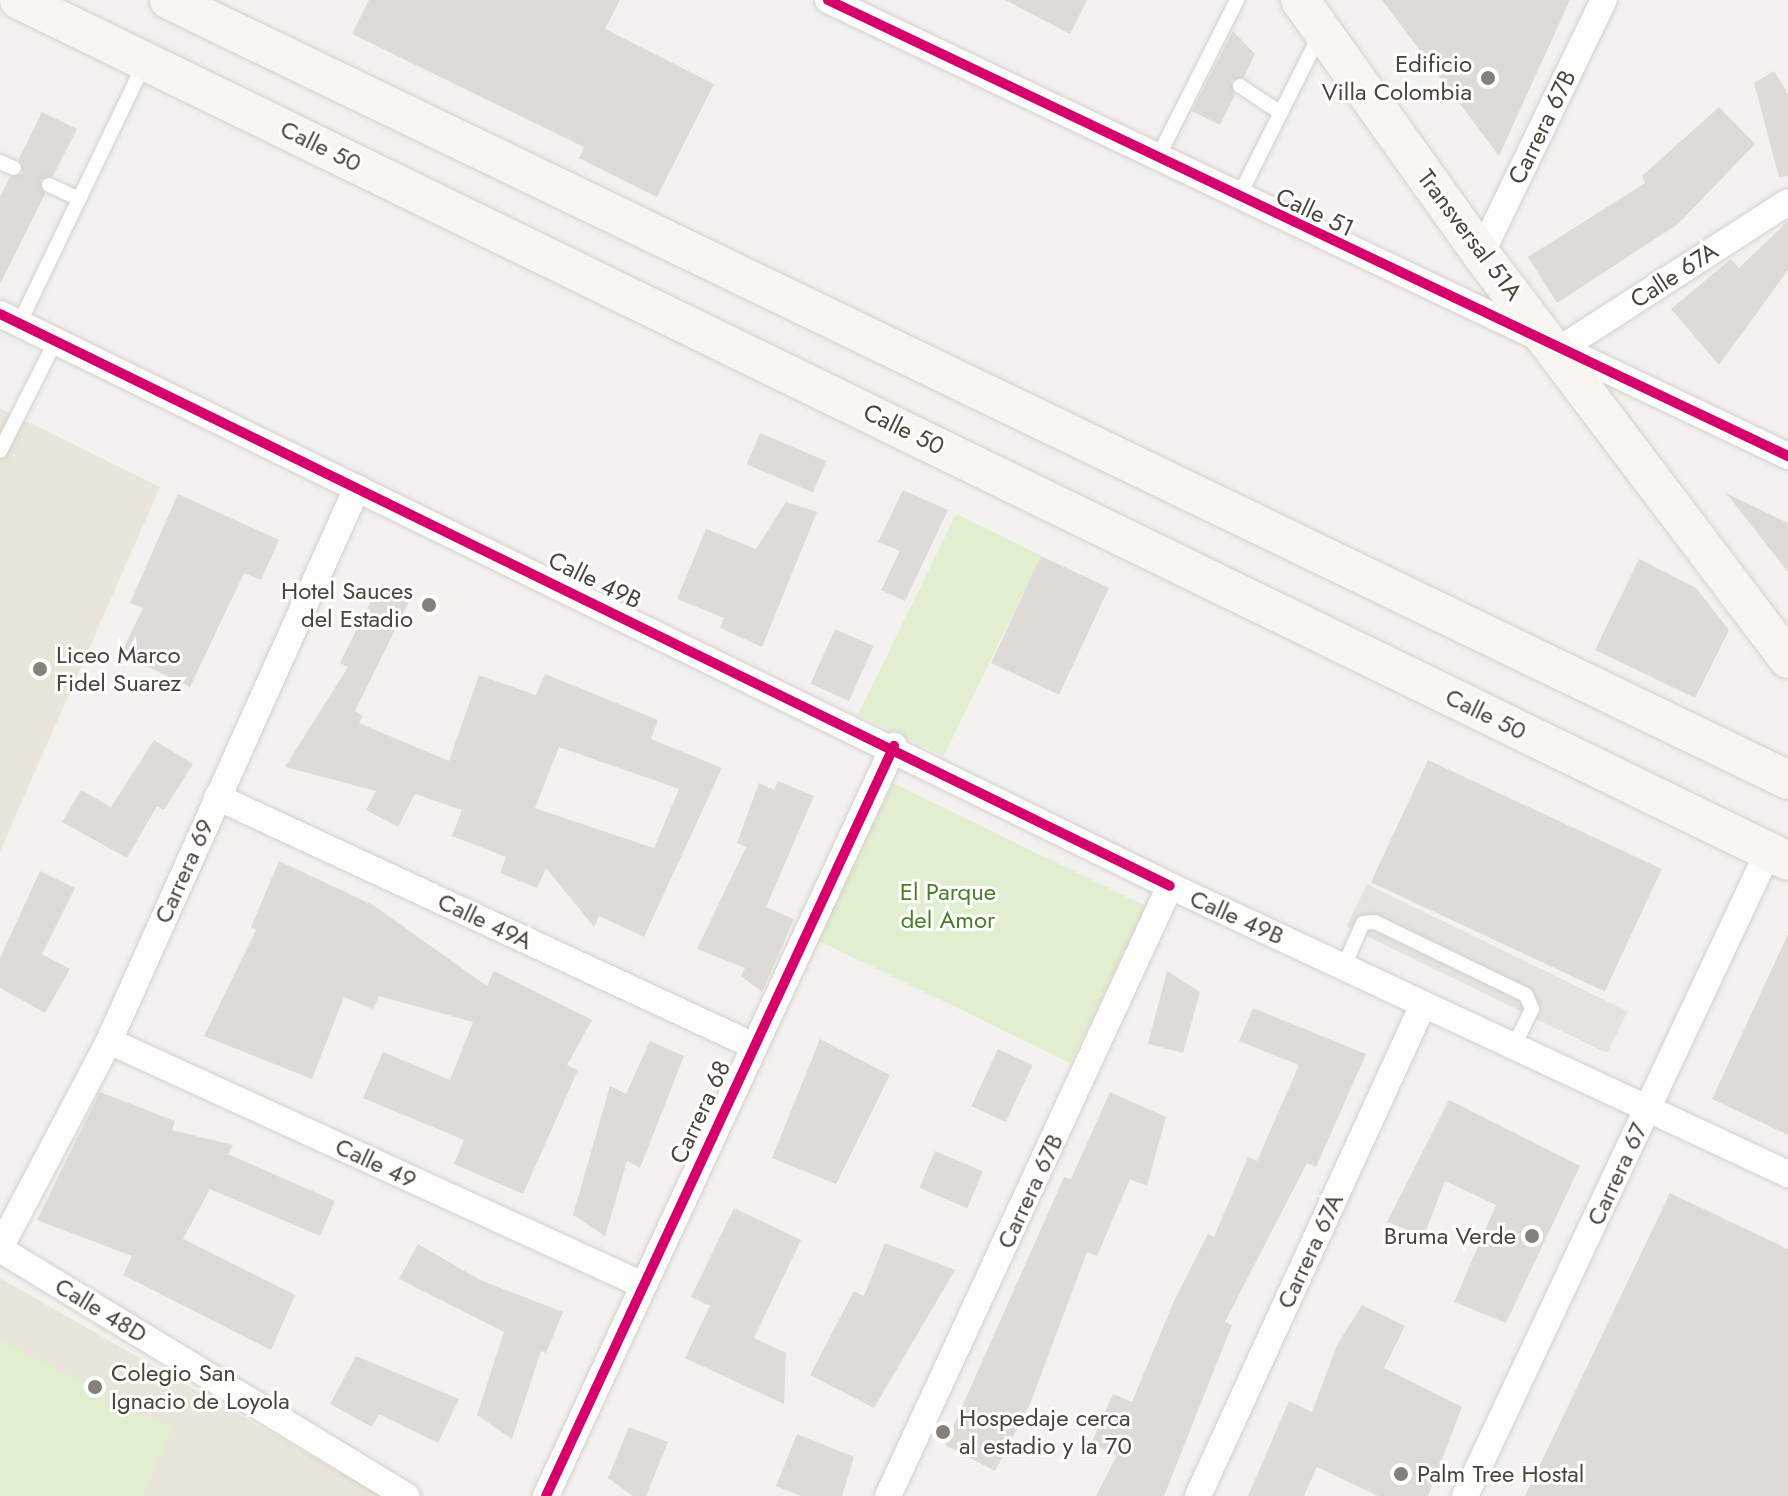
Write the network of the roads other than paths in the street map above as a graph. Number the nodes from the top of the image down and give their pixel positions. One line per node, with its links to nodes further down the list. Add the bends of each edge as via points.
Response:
1 (19, 0): 7 (main road, Calle 50)
2 (169, 0): 24 (main road)
3 (828, 0): 10 (street, Calle 51)
4 (1237, 0): 10 (lane)
5 (1604, 0): 15 (street, Carrera 67B)
6 (1311, 15): 9 (lane); 15 (main road, Transversal 51A)
7 (146, 60): 13 (lane); 26 (main road, Calle 50)
8 (1240, 86): 9 (lane)
9 (1281, 113): 12 (lane)
10 (1158, 157): 12 (street, Calle 51)
11 (49, 185): 13 (lane)
12 (1238, 198): 18 (street, Calle 51)
13 (79, 199): 16 (lane)
14 (1788, 202): 18 (street, Calle 67A)
15 (1481, 254): 18 (main road, Transversal 51A)
16 (9, 319): 17 (street, Calle 49B)
17 (55, 342): 19 (lane); 21 (street, Calle 49B)
18 (1560, 349): 20 (street, Calle 51); 22 (main road, Transversal 51A)
19 (0, 451)
20 (1788, 456)
21 (357, 488): 23 (street, Calle 49B); 25 (street, Carrera 69)
22 (1788, 659)
23 (894, 746): 27 (street, Calle 49B); 32 (street, Carrera 68)
24 (1788, 780)
25 (217, 797): 30 (street, Carrera 69); 32 (street, Calle 49A)
26 (1781, 849): 33 (street, Carrera 67)
27 (1170, 886): 28 (street, Calle 49B); 39 (street, Carrera 67B)
28 (1344, 966): 29 (street, Calle 49B); 31 (lane, via 1363,923 1375,922 1526,995 1532,1009)
29 (1422, 1007): 31 (street, Calle 49B); 40 (street, Carrera 67A)
30 (109, 1041): 35 (street, Carrera 69); 36 (street, Calle 49)
31 (1515, 1044): 33 (street, Calle 49B)
32 (752, 1045): 36 (street, Carrera 68)
33 (1648, 1108): 34 (street, Calle 49B); 41 (street, Carrera 67)
34 (1788, 1174)
35 (0, 1248): 37 (street, Calle 48D)
36 (643, 1285): 38 (street, Carrera 68)
37 (407, 1496)
38 (546, 1496)
39 (888, 1496)
40 (1198, 1496)
41 (1465, 1496)

